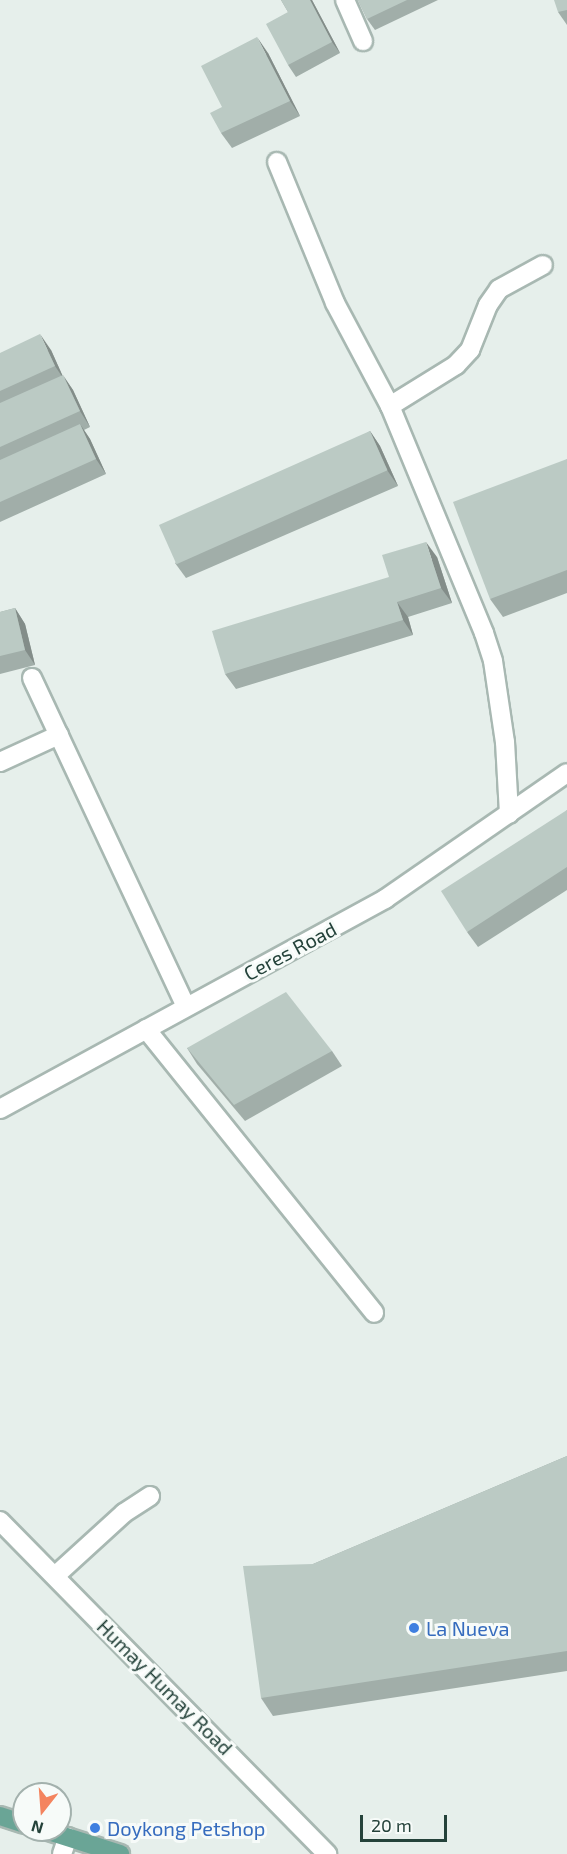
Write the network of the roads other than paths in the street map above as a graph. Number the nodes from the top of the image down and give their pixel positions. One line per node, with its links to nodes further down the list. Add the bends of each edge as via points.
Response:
1 (345, 0): 2 (street)
2 (363, 41)
3 (276, 162): 5 (street, via 335,303)
4 (543, 265): 5 (street, via 499,289 488,305 470,350 456,365)
5 (390, 406): 10 (street, via 493,661 505,742)
6 (32, 678): 7 (street)
7 (59, 735): 8 (street); 11 (street)
8 (0, 762)
9 (567, 773): 10 (street, Ceres Road)
10 (509, 814): 11 (street, Ceres Road, via 385,899)
11 (186, 1007): 12 (street, Ceres Road)
12 (146, 1029): 13 (street, Ceres Road); 14 (street)
13 (0, 1109)
14 (374, 1313)
15 (150, 1496): 17 (street, via 124,1513)
16 (0, 1521): 17 (street, Humay Humay Road)
17 (55, 1576): 20 (street, Humay Humay Road)
18 (65, 1845): 19 (main road)
19 (120, 1854)
20 (327, 1854)

